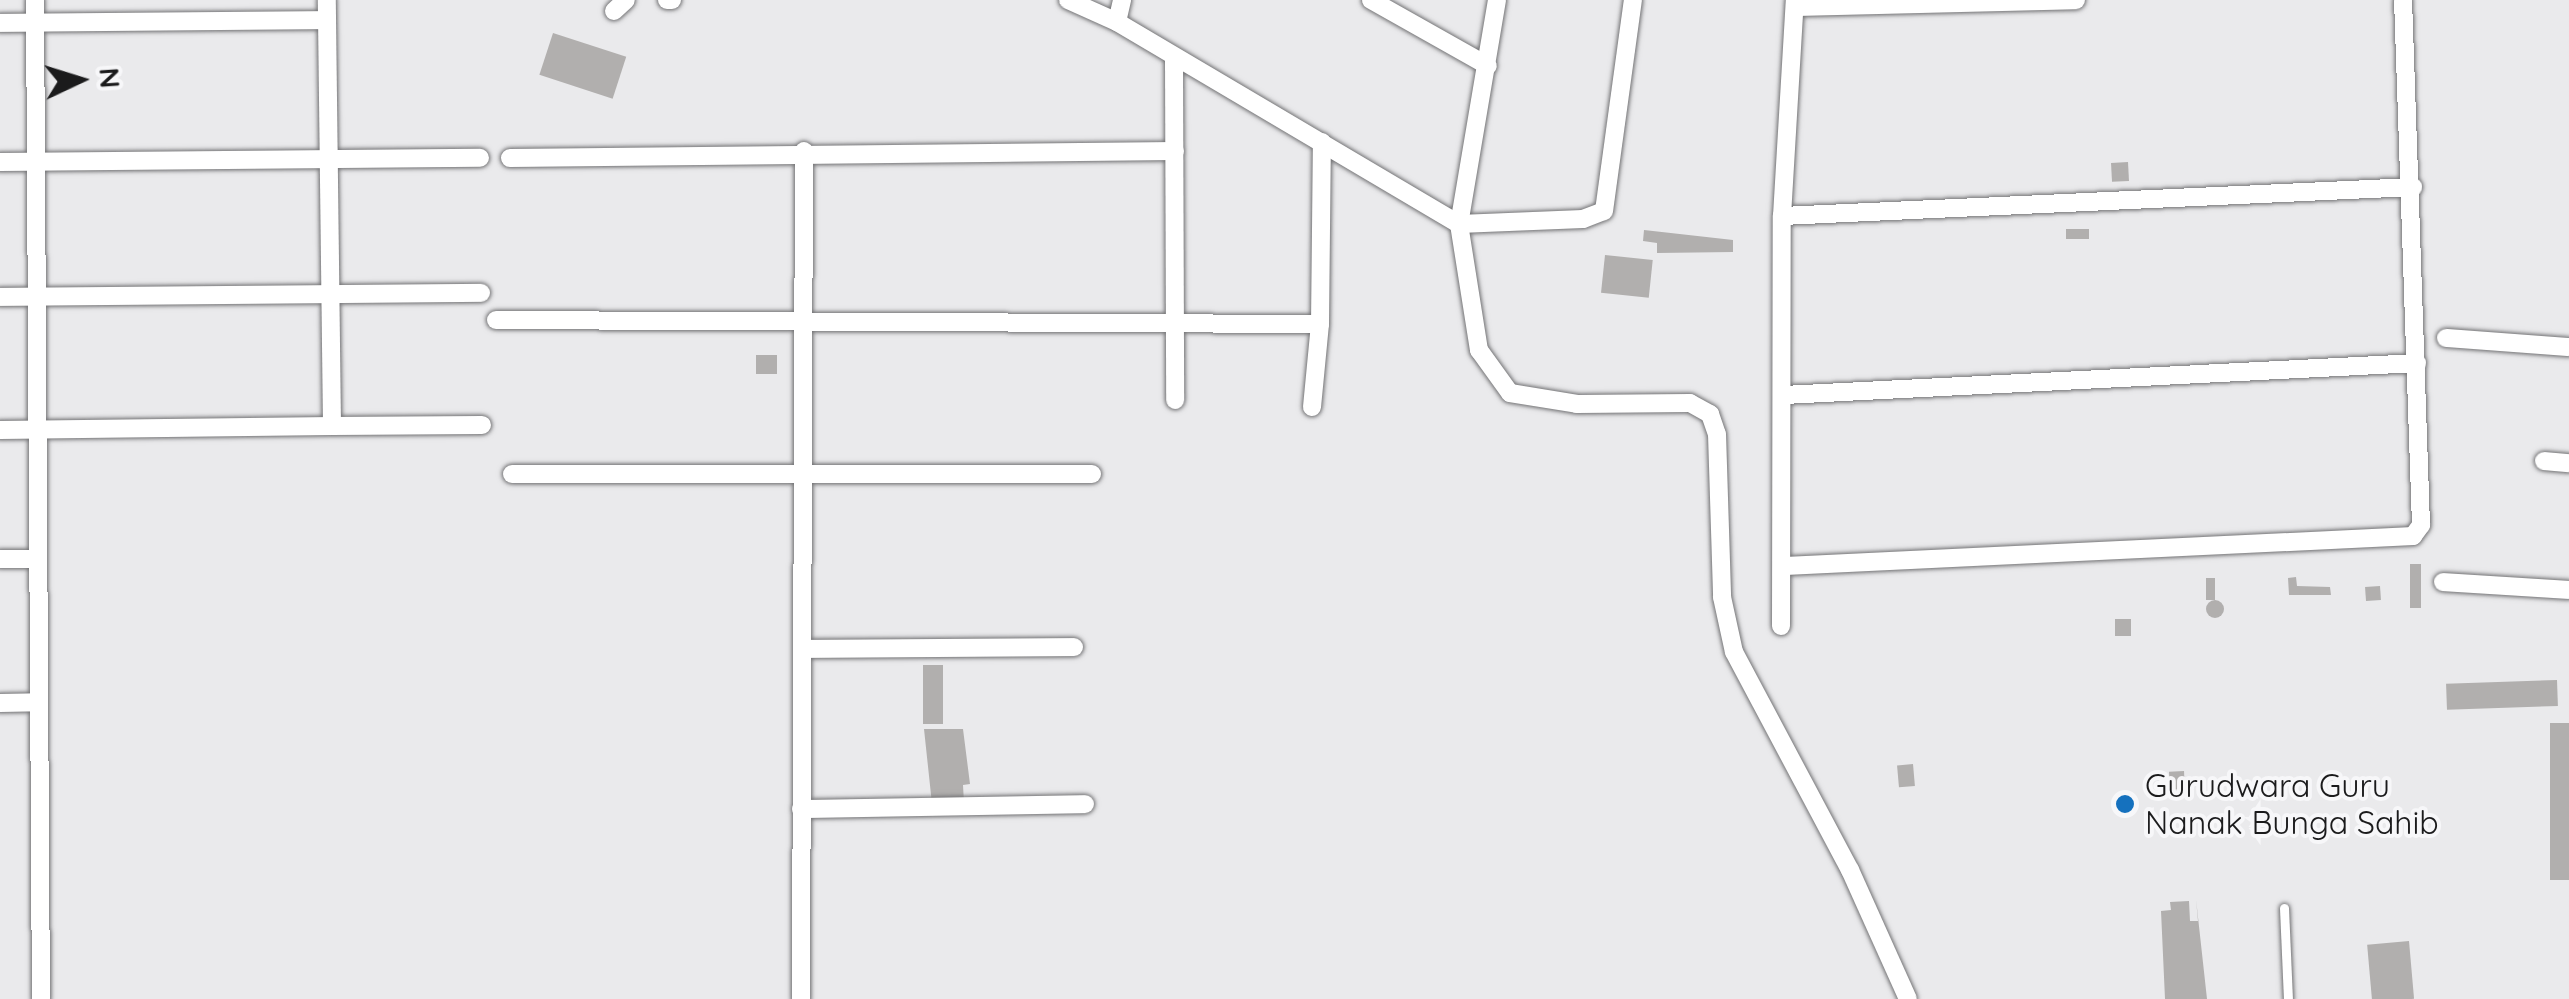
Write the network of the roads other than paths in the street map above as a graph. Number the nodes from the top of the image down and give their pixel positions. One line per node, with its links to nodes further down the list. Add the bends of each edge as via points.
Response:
1 (35, 0): 14 (street)
2 (327, 0): 11 (street)
3 (1068, 0): 12 (street)
4 (1122, 0): 12 (street)
5 (1371, 0): 16 (street)
6 (1497, 0): 16 (street)
7 (1633, 0): 27 (street, via 1604,211 1583,220)
8 (2076, 0): 10 (street)
9 (2403, 0): 25 (street)
10 (1795, 4): 26 (street)
11 (327, 20): 14 (street); 22 (street)
12 (1116, 22): 15 (street)
13 (0, 23): 14 (street)
14 (36, 23): 24 (street)
15 (1174, 60): 17 (street); 19 (street)
16 (1488, 66): 27 (street)
17 (1322, 142): 27 (street); 35 (street)
18 (804, 151): 19 (street); 21 (street); 34 (street)
19 (1175, 152): 32 (street)
20 (480, 158): 22 (street)
21 (510, 158)
22 (329, 160): 24 (street); 29 (street)
23 (0, 162): 24 (street)
24 (36, 162): 30 (street)
25 (2413, 187): 26 (street); 38 (street)
26 (1782, 216): 39 (street)
27 (1459, 224): 66 (street, via 1479,350 1510,393 1577,404 1690,403 1710,414 1717,434 1722,597 1734,652 1850,870)
28 (481, 292): 29 (street)
29 (330, 294): 30 (street); 43 (street)
30 (36, 296): 31 (street); 45 (street)
31 (0, 297)
32 (1175, 319): 34 (street); 35 (street); 40 (street)
33 (496, 320): 34 (street)
34 (800, 324): 48 (street)
35 (1320, 324): 41 (street)
36 (2446, 338): 37 (street)
37 (2569, 348)
38 (2417, 363): 39 (street); 53 (street, via 2421,525 2408,538)
39 (1784, 395): 53 (street)
40 (1175, 400)
41 (1312, 407)
42 (482, 425): 43 (street)
43 (332, 426): 45 (street)
44 (0, 430): 45 (street)
45 (38, 430): 52 (street)
46 (2544, 461): 47 (street)
47 (2569, 463)
48 (800, 471): 49 (street); 50 (street); 58 (street)
49 (512, 474)
50 (1092, 474)
51 (0, 559): 52 (street)
52 (38, 559): 59 (street)
53 (1785, 566): 56 (street)
54 (2442, 582): 55 (street)
55 (2569, 590)
56 (1781, 626)
57 (1074, 647): 58 (street)
58 (802, 649): 62 (street)
59 (39, 702): 60 (street); 64 (street)
60 (0, 703)
61 (1086, 804): 62 (street)
62 (801, 809): 65 (street)
63 (2284, 908): 67 (lane)
64 (40, 999)
65 (802, 999)
66 (1908, 999)
67 (2288, 999)

